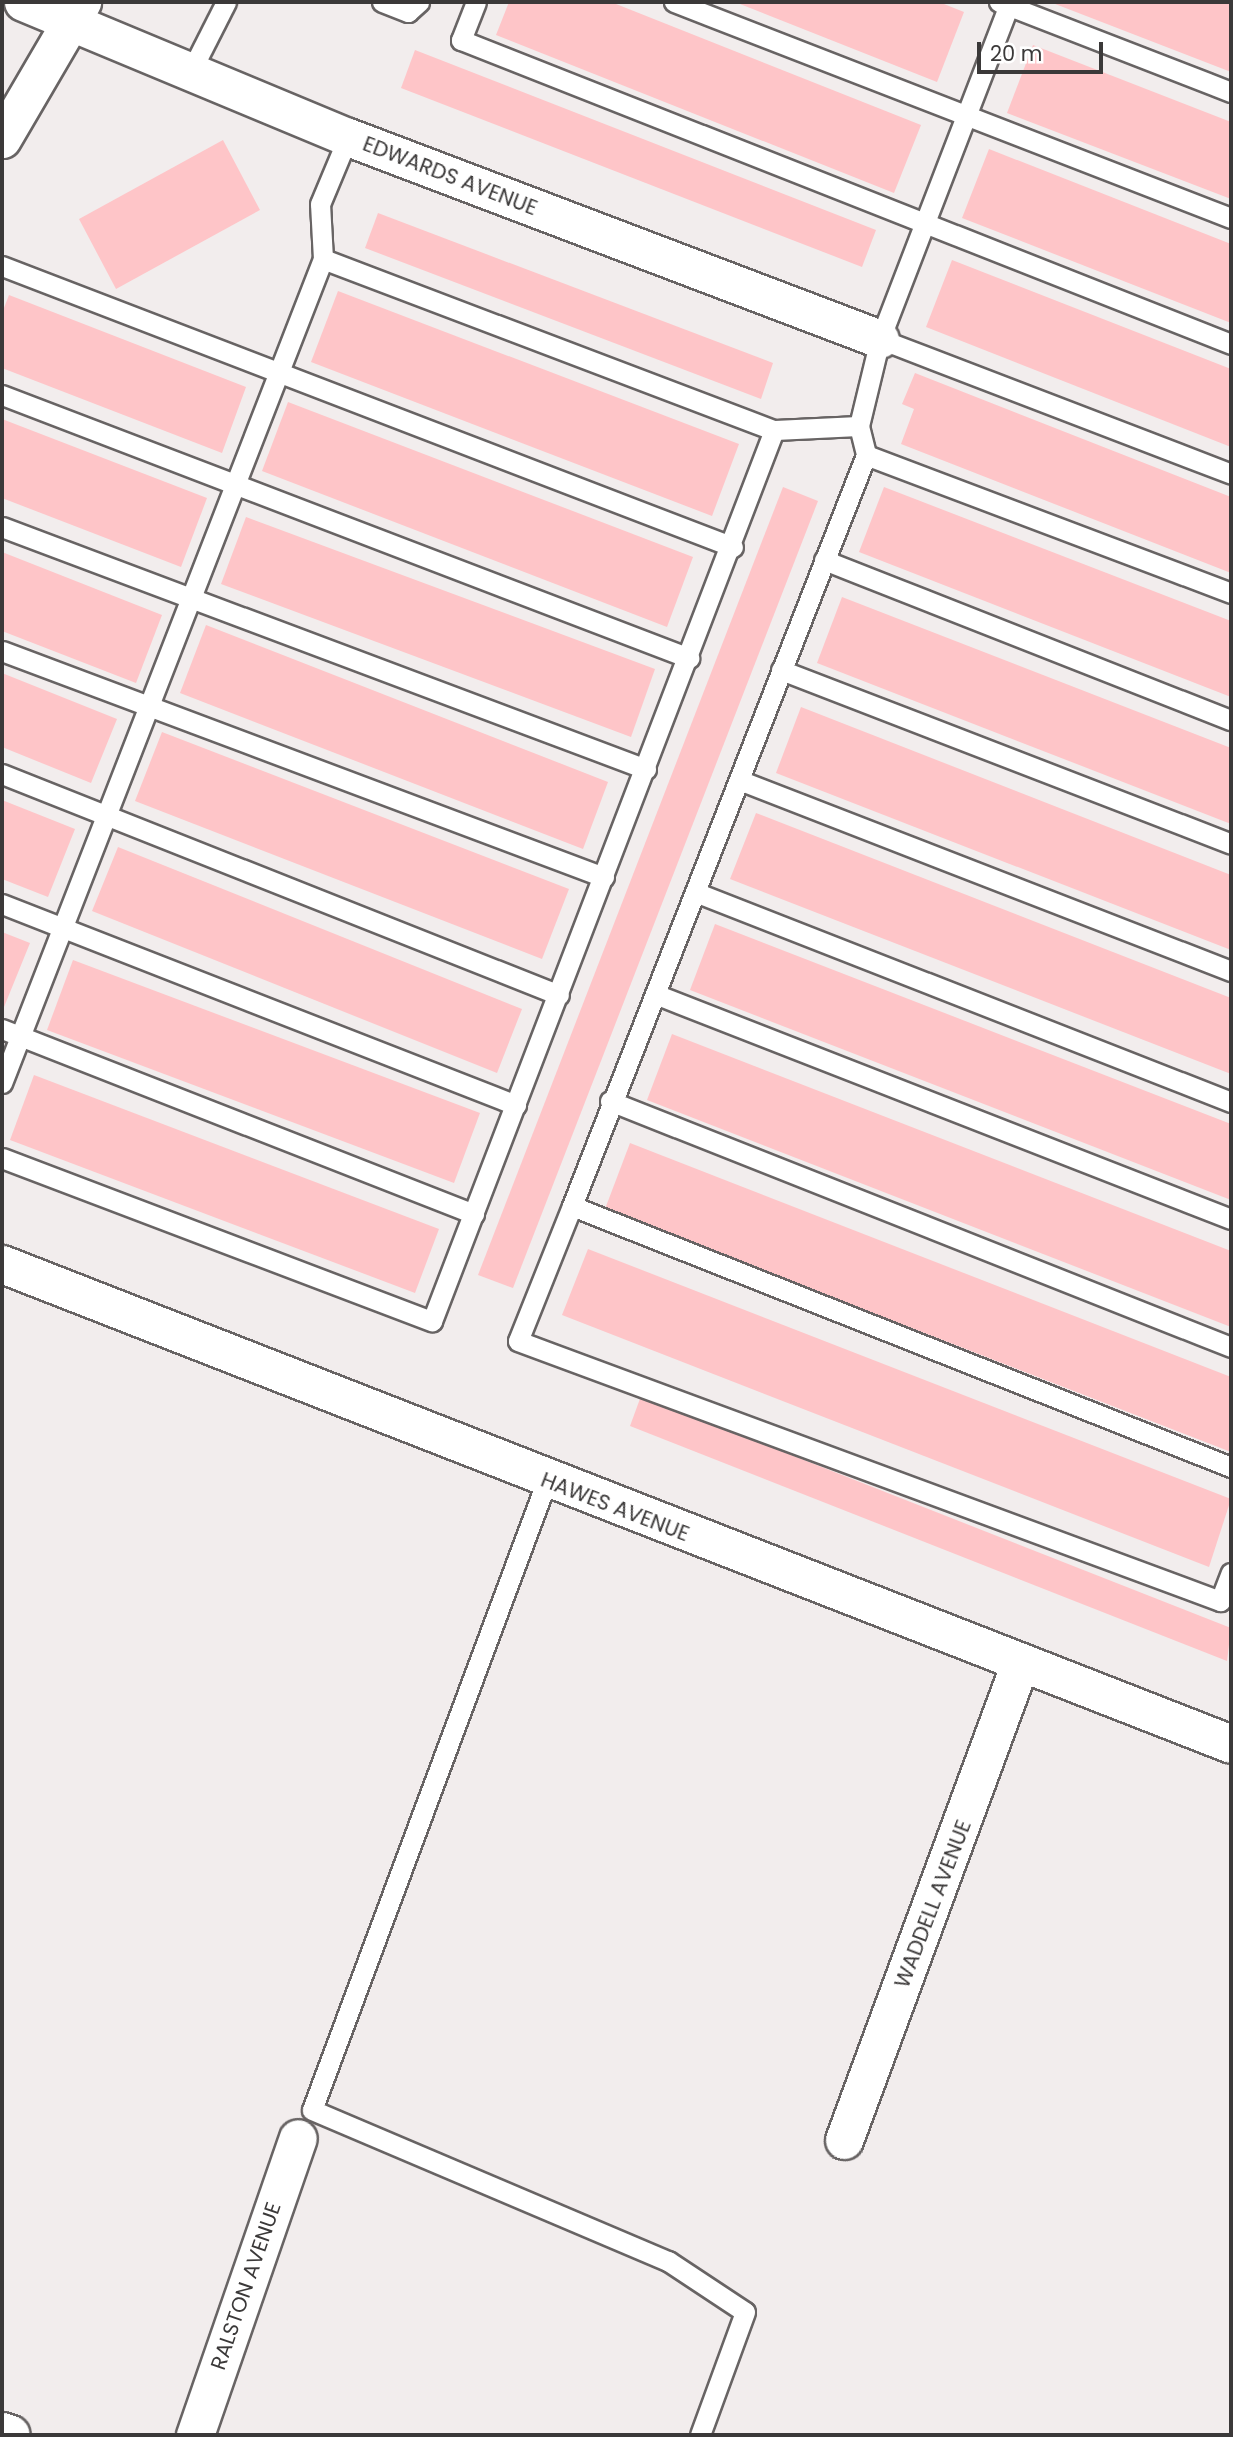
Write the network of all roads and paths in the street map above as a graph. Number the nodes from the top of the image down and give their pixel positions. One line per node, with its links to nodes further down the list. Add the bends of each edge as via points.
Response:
1 (23, 2): 8 (street, EDWARDS AVENUE)
2 (226, 2): 9 (lane)
3 (382, 2): 4 (lane, via 408,12)
4 (419, 2)
5 (476, 2): 15 (lane, via 461,40)
6 (674, 2): 11 (lane)
7 (1006, 3): 10 (lane); 11 (lane)
8 (75, 13): 9 (street, EDWARDS AVENUE); 13 (street)
9 (190, 74): 12 (street, EDWARDS AVENUE)
10 (1231, 92)
11 (966, 116): 14 (lane); 15 (lane)
12 (348, 137): 16 (lane, via 320,204); 18 (street, EDWARDS AVENUE)
13 (2, 139)
14 (1231, 218)
15 (925, 223): 18 (lane); 19 (lane)
16 (323, 259): 20 (lane); 23 (lane)
17 (2, 266): 20 (lane)
18 (880, 339): 22 (lane); 25 (lane)
19 (1231, 344)
20 (279, 373): 26 (lane); 28 (lane)
21 (2, 395): 26 (lane)
22 (859, 426): 23 (lane); 24 (lane)
23 (774, 430): 28 (lane)
24 (866, 455): 29 (lane); 30 (lane)
25 (1231, 474)
26 (235, 484): 31 (lane); 33 (lane)
27 (2, 527): 31 (lane)
28 (733, 548): 33 (lane)
29 (824, 560): 34 (lane); 36 (lane)
30 (1231, 593)
31 (191, 598): 35 (lane); 37 (lane)
32 (2, 651): 35 (lane)
33 (689, 658): 37 (lane)
34 (781, 670): 39 (lane); 41 (lane)
35 (149, 706): 40 (lane); 42 (lane)
36 (1231, 720)
37 (646, 769): 42 (lane)
38 (2, 774): 40 (lane)
39 (739, 780): 43 (lane); 46 (lane)
40 (107, 815): 45 (lane); 48 (lane)
41 (1231, 844)
42 (604, 877): 48 (lane)
43 (695, 892): 47 (lane); 52 (lane)
44 (2, 904): 45 (lane)
45 (63, 928): 49 (lane); 53 (lane)
46 (1231, 971)
47 (655, 994): 51 (lane); 57 (lane)
48 (559, 995): 53 (lane)
49 (11, 1033): 50 (lane); 56 (lane)
50 (2, 1083)
51 (610, 1101): 55 (lane); 59 (lane)
52 (1231, 1102)
53 (516, 1105): 56 (lane)
54 (2, 1158): 56 (lane, via 432,1321)
55 (572, 1206): 60 (lane); 62 (lane, via 518,1341 1220,1601)
56 (474, 1214)
57 (1231, 1219)
58 (2, 1264): 61 (street, HAWES AVENUE)
59 (1231, 1347)
60 (1231, 1467)
61 (547, 1480): 63 (street, HAWES AVENUE); 70 (lane, via 312,2110 668,2261 745,2312)
62 (1231, 1573)
63 (1019, 1666): 64 (street, HAWES AVENUE); 66 (street, WADDELL AVENUE)
64 (1231, 1744)
65 (298, 2138): 69 (street, RALSTON AVENUE)
66 (844, 2140)
67 (2, 2432): 68 (main road)
68 (10, 2435)
69 (195, 2435)
70 (700, 2435)

